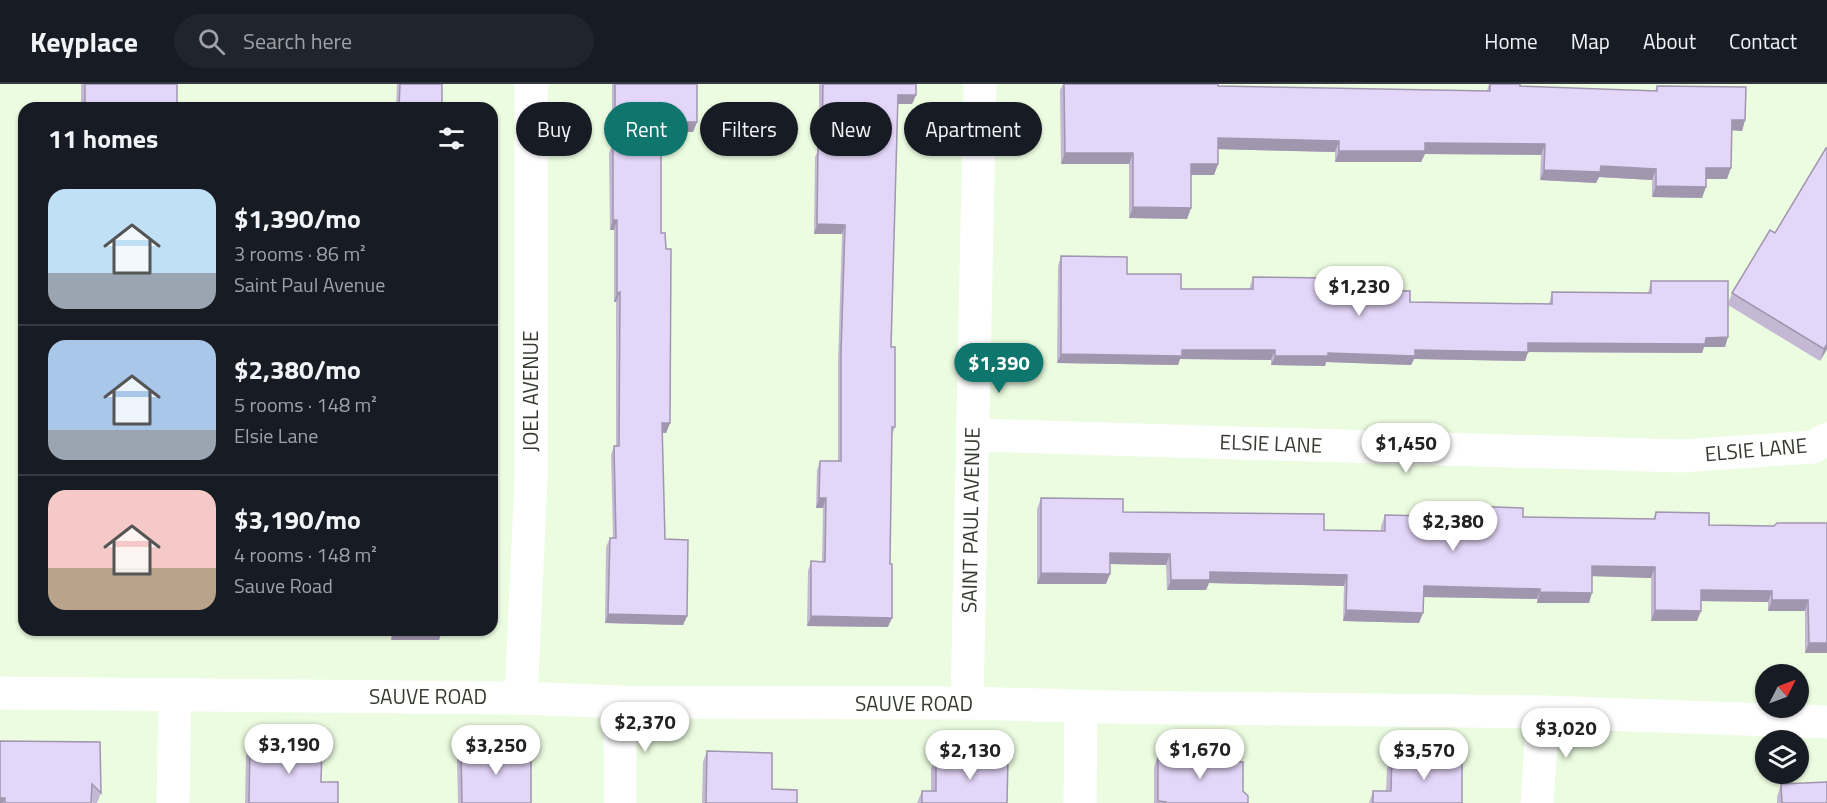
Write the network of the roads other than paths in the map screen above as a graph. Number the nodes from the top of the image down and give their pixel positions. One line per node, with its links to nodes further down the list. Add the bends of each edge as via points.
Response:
1 (531, 84): 7 (street, JOEL AVENUE, via 531,479)
2 (980, 84): 3 (street, SAINT PAUL AVENUE)
3 (972, 435): 4 (street, ELSIE LANE, via 1681,456 1813,447); 9 (street, SAINT PAUL AVENUE)
4 (1823, 440)
5 (0, 693): 6 (street, SAUVE ROAD)
6 (175, 696): 7 (street, SAUVE ROAD); 13 (street)
7 (521, 698): 8 (street, SAUVE ROAD)
8 (620, 702): 9 (street, SAUVE ROAD); 14 (street)
9 (967, 704): 10 (street, SAUVE ROAD)
10 (1081, 706): 11 (street, SAUVE ROAD); 15 (street)
11 (1543, 712): 12 (street, SAUVE ROAD); 16 (street)
12 (1827, 722)
13 (173, 803)
14 (620, 803)
15 (1080, 803)
16 (1537, 803)

